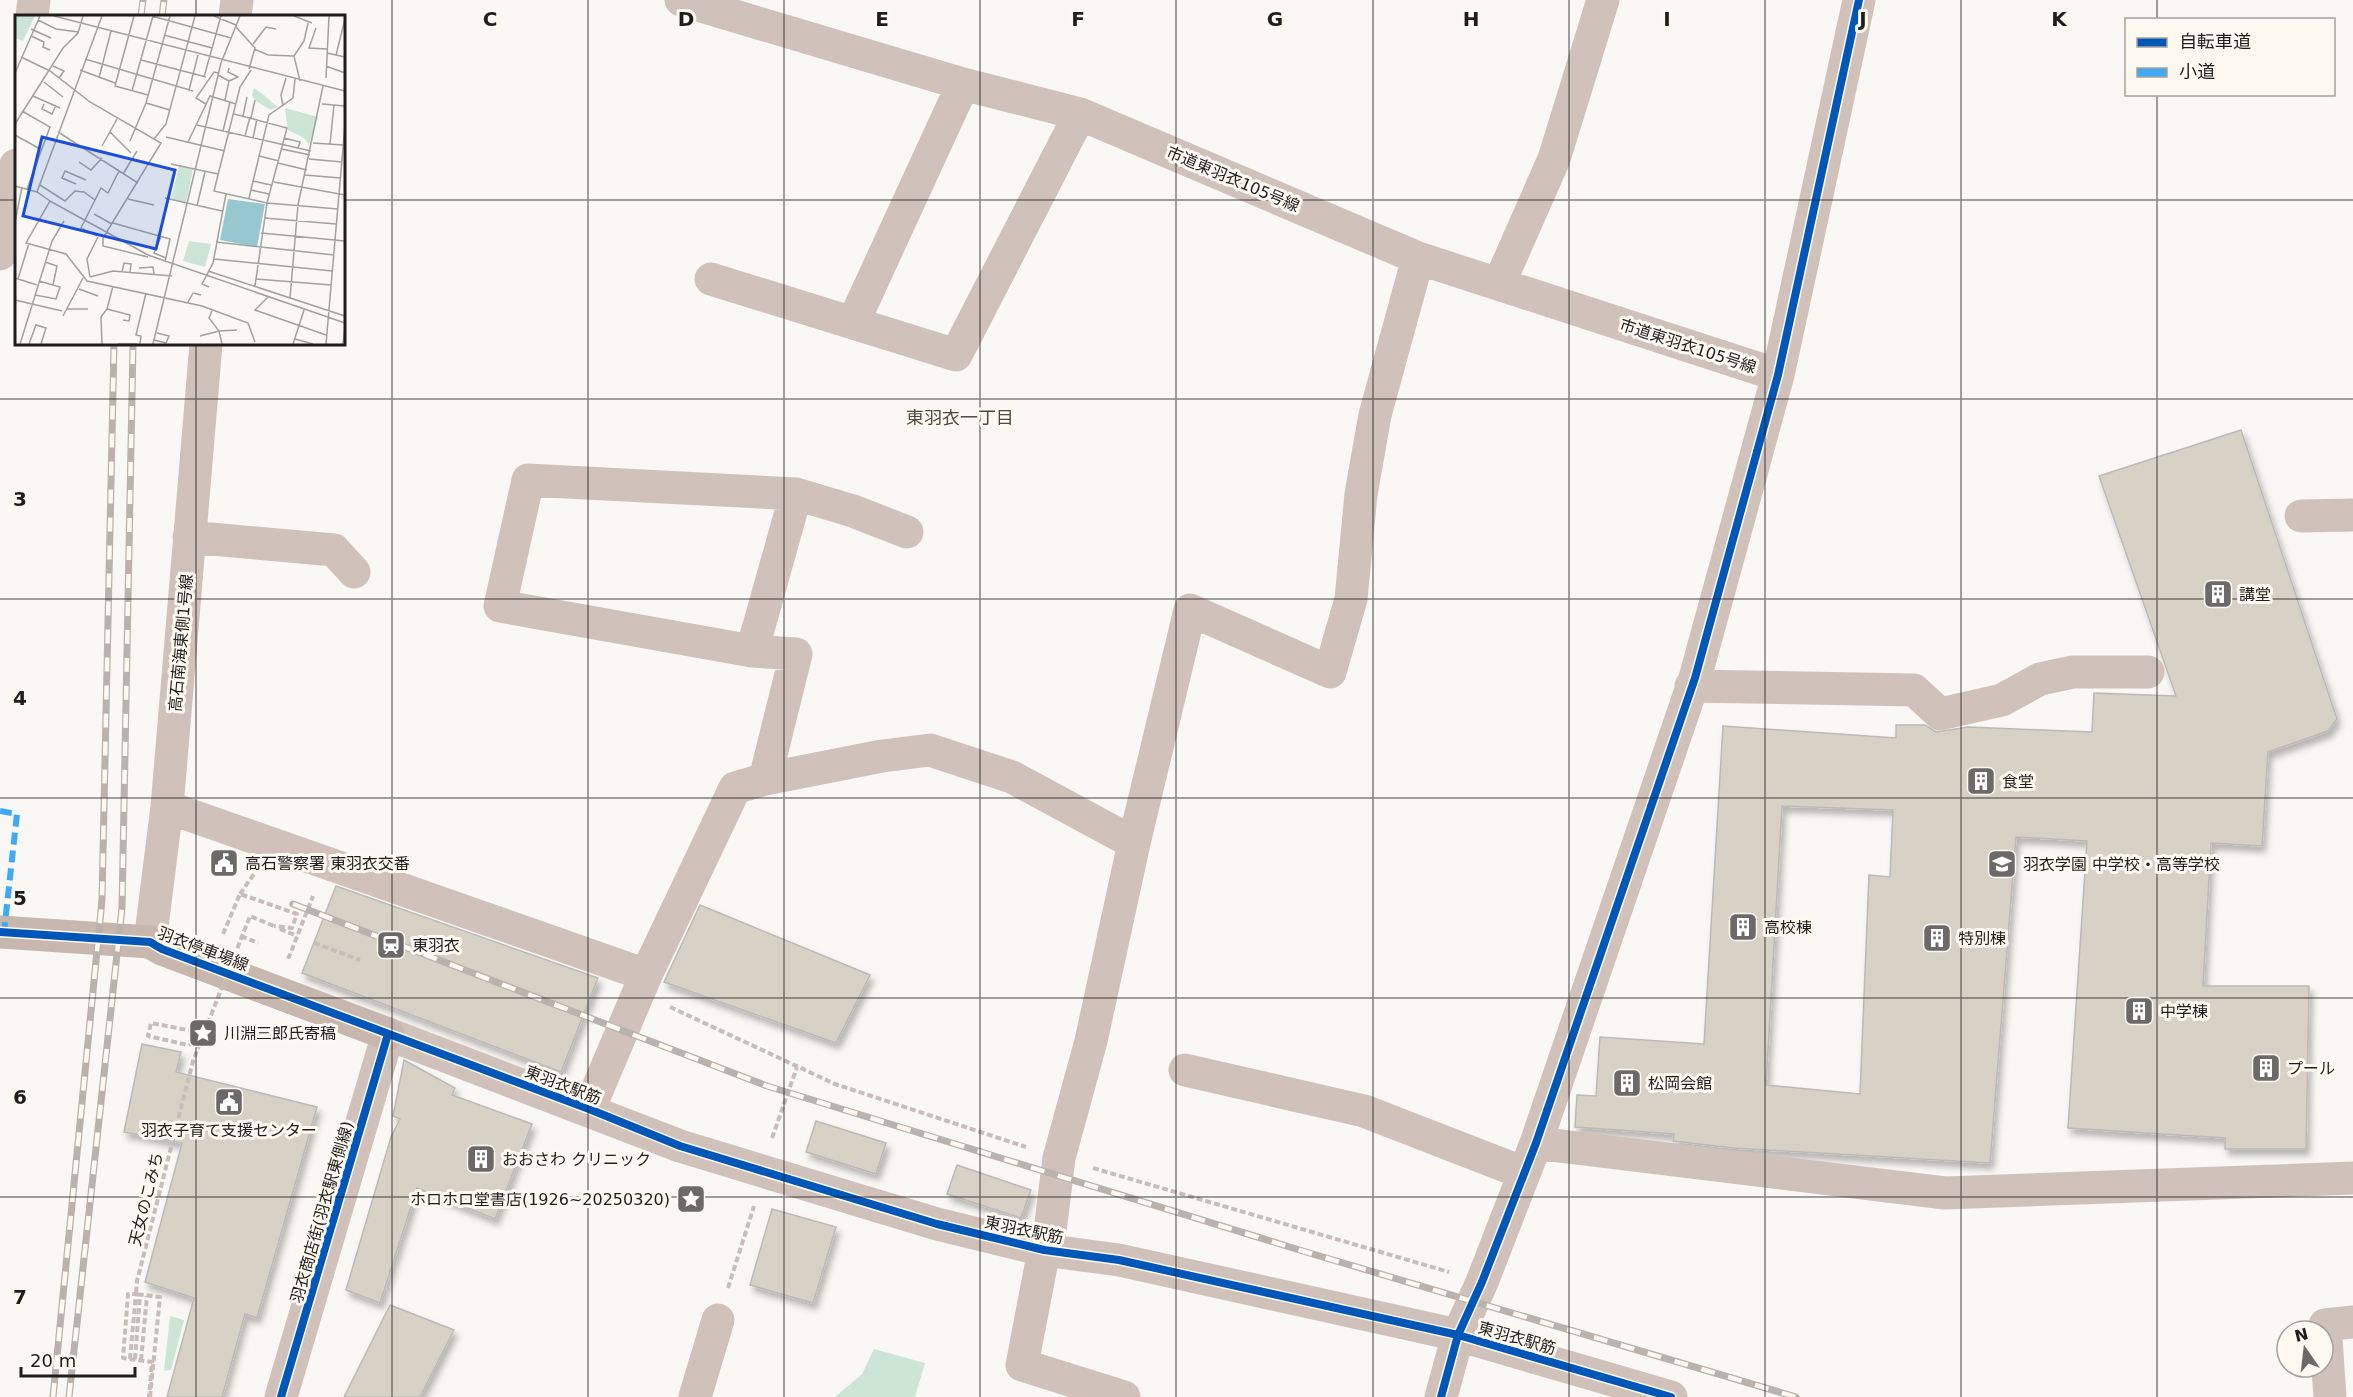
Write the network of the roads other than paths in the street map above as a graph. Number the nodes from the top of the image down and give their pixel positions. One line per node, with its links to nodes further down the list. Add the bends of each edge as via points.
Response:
1 (34, 0): 6 (street)
2 (237, 0): 7 (street)
3 (681, 0): 8 (street, 市道東羽衣105号線)
4 (1603, 0): 15 (street, via 1554,159)
5 (1859, 0): 18 (street)
6 (32, 15)
7 (235, 15)
8 (963, 84): 9 (street, 市道東羽衣105号線); 16 (street)
9 (1080, 114): 13 (street, 市道東羽衣105号線); 16 (street, via 956,355)
10 (15, 169): 11 (street)
11 (3, 220): 12 (street)
12 (0, 254)
13 (1418, 258): 15 (street, 市道東羽衣105号線); 30 (street, via 1374,415 1360,494 1351,599 1330,672 1190,610)
14 (711, 279): 16 (street)
15 (1499, 284): 18 (street, 市道東羽衣105号線)
16 (854, 323)
17 (206, 345): 23 (street, 高石南海東側1号線)
18 (1778, 375): 27 (street)
19 (796, 494): 22 (street); 25 (street); 25 (street, via 528,480 500,606)
20 (2353, 515): 21 (street)
21 (2301, 516)
22 (907, 532)
23 (189, 537): 24 (street, via 334,550); 29 (street, 高石南海東側1号線)
24 (354, 572)
25 (752, 651): 28 (street, via 796,654)
26 (2148, 672): 27 (street, via 2073,672 2040,679 2002,700 1940,714 1914,690)
27 (1691, 686): 37 (street)
28 (765, 779): 30 (street, via 930,750 1012,777); 33 (street, via 735,788)
29 (167, 807): 32 (street, 高石南海東側1号線); 33 (street)
30 (1134, 843): 40 (street, via 1091,1041 1059,1158)
31 (0, 932): 32 (main road, 羽衣停車場線)
32 (150, 942): 34 (main road, 羽衣停車場線)
33 (646, 975): 36 (street)
34 (388, 1034): 36 (street, 東羽衣駅筋); 44 (street, 羽衣商店街(羽衣駅東側線))
35 (1185, 1070): 38 (street, via 1364,1111)
36 (589, 1109): 40 (street, 東羽衣駅筋, via 680,1146 937,1224)
37 (1536, 1143): 38 (street); 39 (street, via 1945,1193)
38 (1524, 1173): 43 (street)
39 (2353, 1178)
40 (1044, 1250): 43 (street, 東羽衣駅筋, via 1119,1260); 46 (street, via 1022,1365)
41 (718, 1320): 45 (street)
42 (2353, 1322): 49 (street, via 2325,1325)
43 (1458, 1335): 47 (street); 48 (street, 東羽衣駅筋)
44 (281, 1397)
45 (695, 1397)
46 (1124, 1397)
47 (1441, 1397)
48 (1671, 1397)
49 (2330, 1397)

